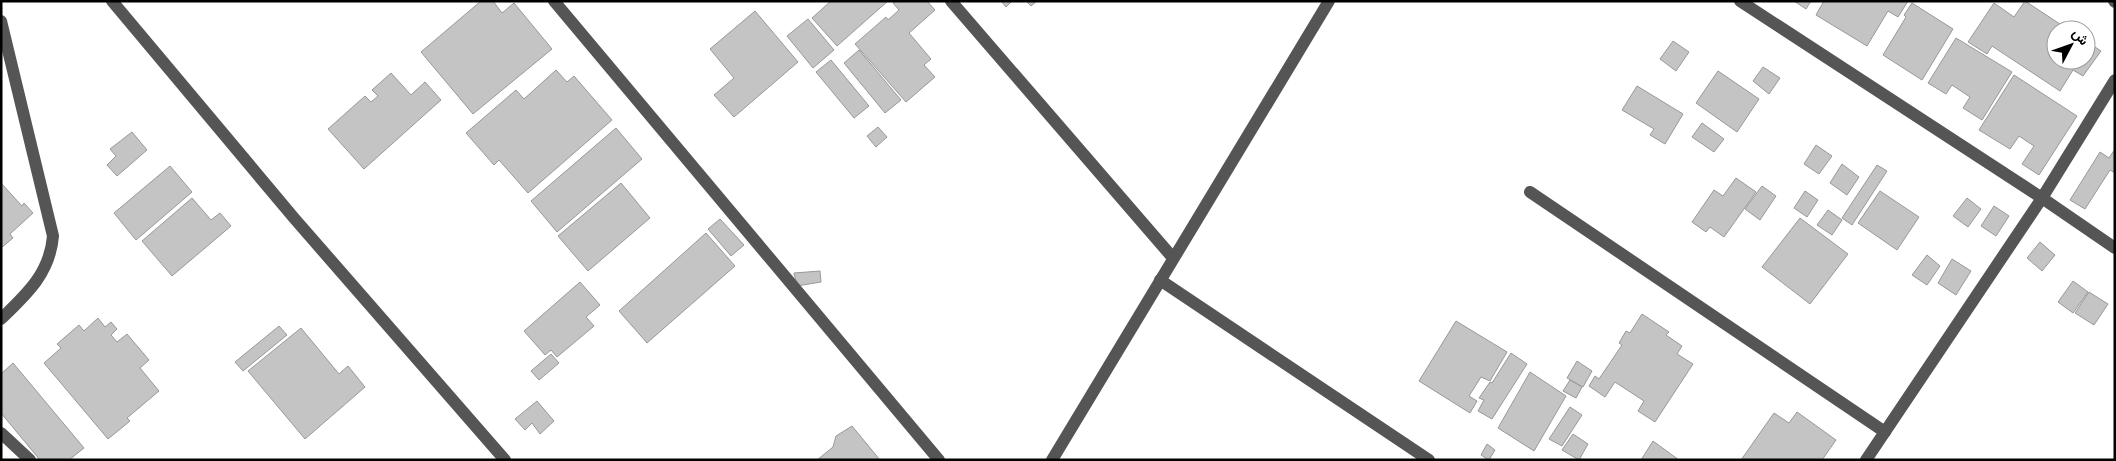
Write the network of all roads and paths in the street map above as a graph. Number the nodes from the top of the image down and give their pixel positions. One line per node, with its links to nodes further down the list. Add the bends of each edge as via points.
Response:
1 (112, 1): 17 (street, via 294,218)
2 (554, 1): 18 (street)
3 (951, 1): 11 (street)
4 (1329, 1): 11 (street)
5 (1740, 1): 9 (street)
6 (1, 21): 13 (street, via 53,236 52,254 42,274)
7 (2115, 80): 9 (street)
8 (1530, 192): 14 (street)
9 (2042, 198): 10 (street); 14 (street)
10 (2115, 248)
11 (1173, 258): 12 (street)
12 (1160, 280): 19 (street); 20 (street)
13 (1, 319)
14 (1885, 432): 21 (street)
15 (1, 433): 16 (street)
16 (30, 460)
17 (504, 460)
18 (939, 460)
19 (1052, 460)
20 (1429, 460)
21 (1866, 460)

